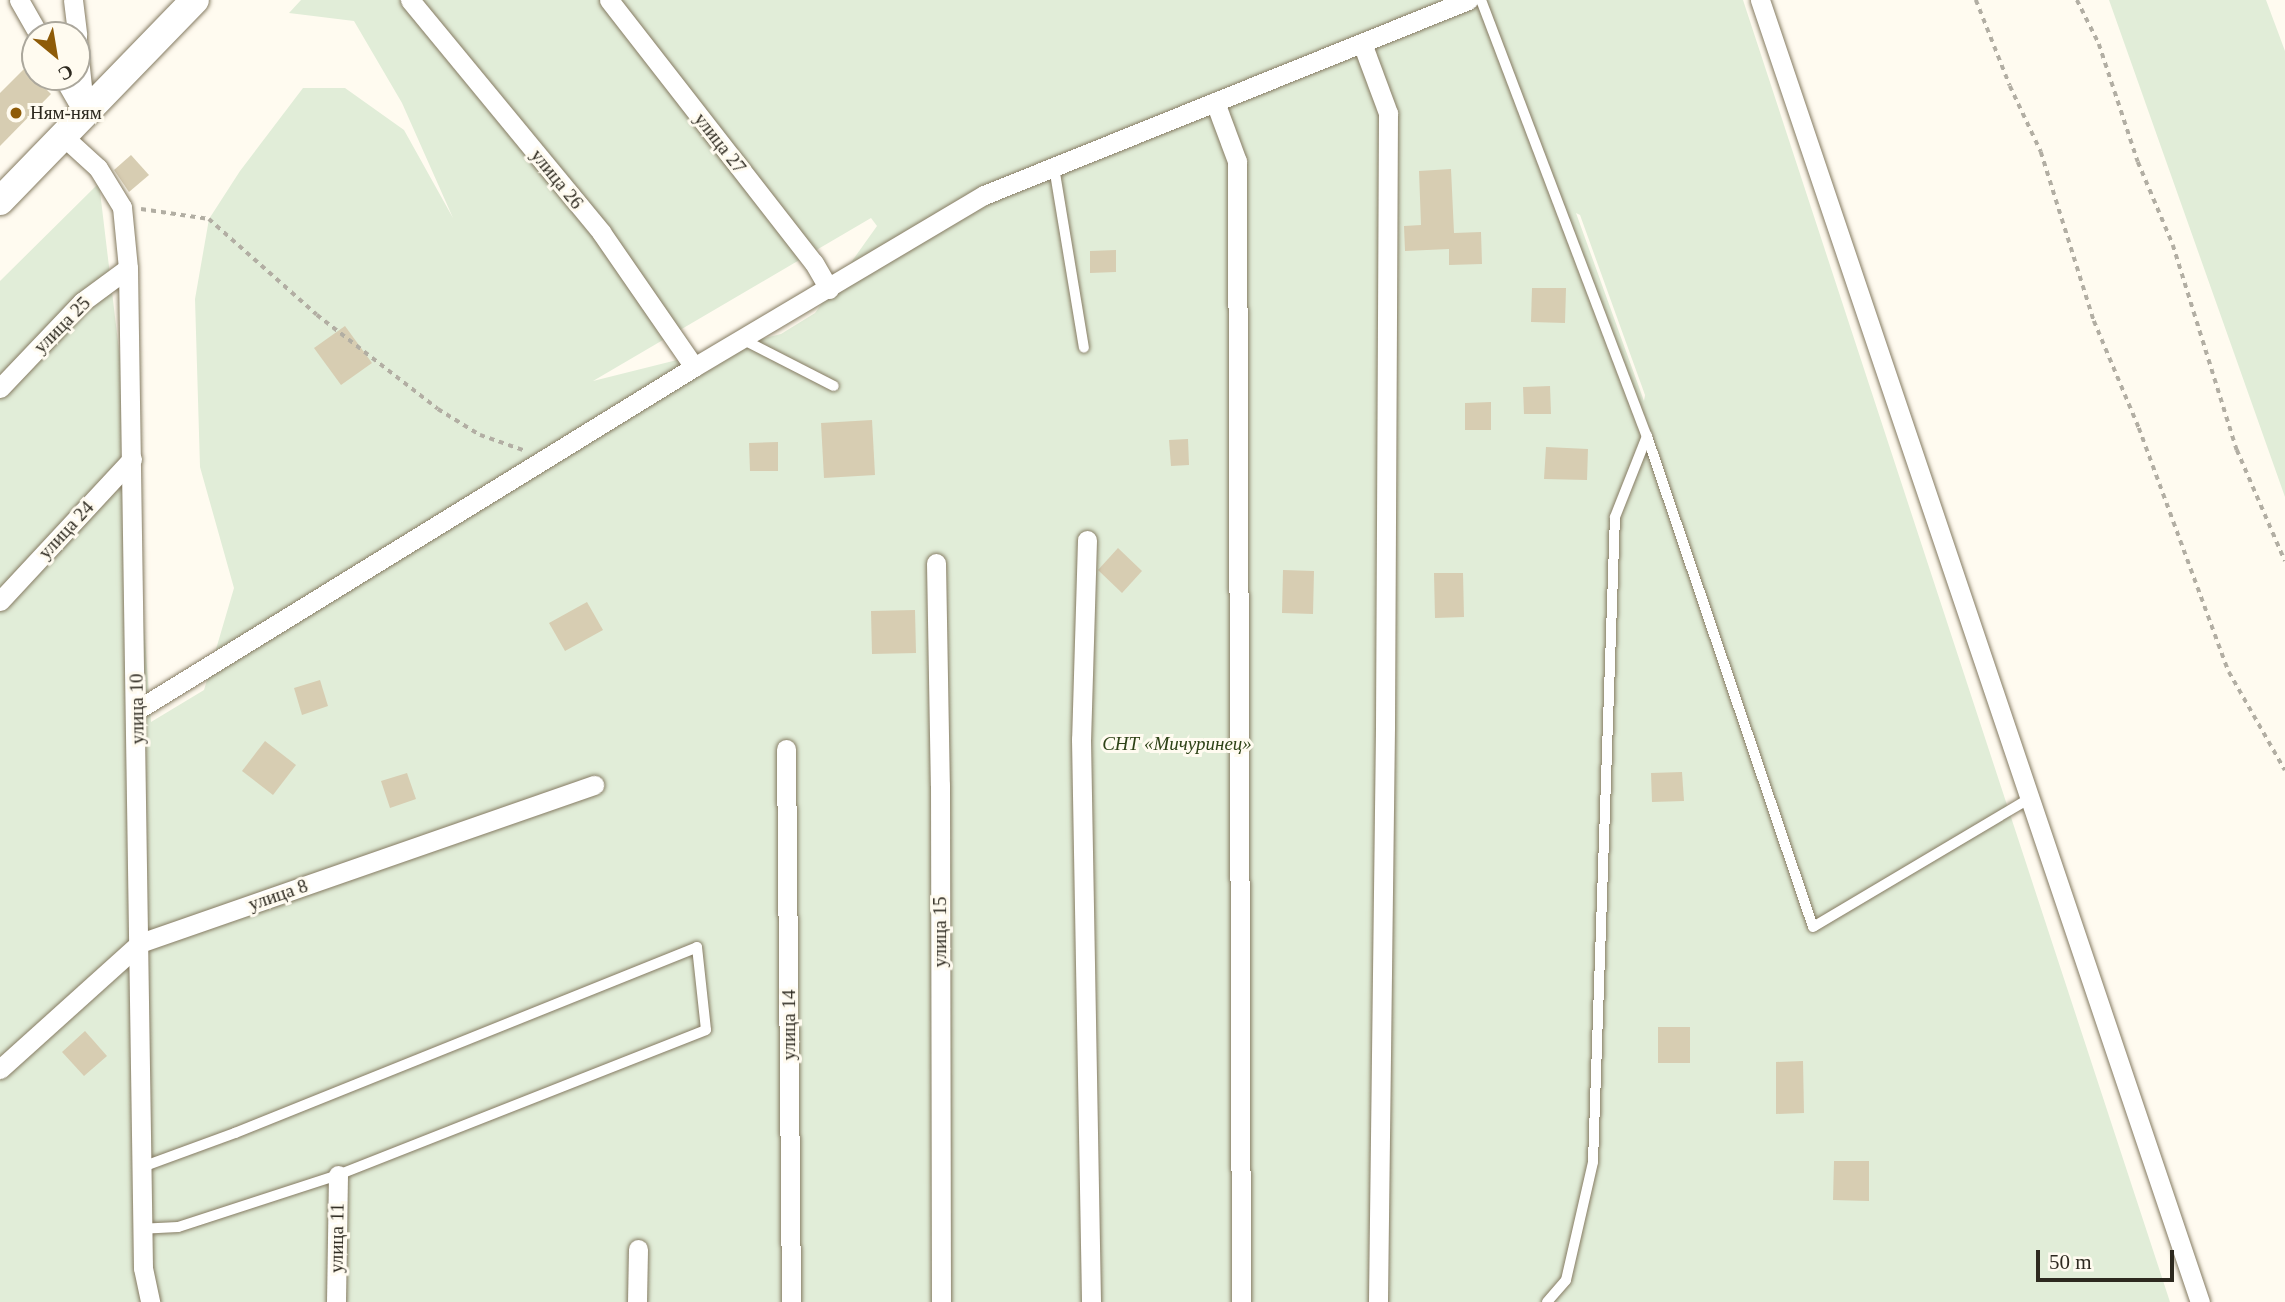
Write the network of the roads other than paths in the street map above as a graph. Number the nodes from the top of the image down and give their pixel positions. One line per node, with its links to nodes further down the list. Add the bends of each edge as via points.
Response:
1 (19, 0): 9 (street)
2 (73, 0): 10 (street)
3 (195, 0): 15 (main road)
4 (410, 0): 24 (street, улица 26, via 601,232)
5 (609, 0): 21 (street, улица 27, via 814,263)
6 (1468, 0): 11 (street)
7 (1481, 0): 27 (lane)
8 (1760, 0): 35 (street)
9 (31, 21)
10 (75, 21)
11 (1362, 43): 14 (street); 49 (street, via 1388,113)
12 (71, 91): 15 (street)
13 (83, 91): 15 (street)
14 (1215, 102): 17 (street); 48 (street, via 1237,161)
15 (85, 115): 16 (main road)
16 (64, 137): 18 (main road); 20 (street, улица 10, via 98,168 122,207)
17 (1054, 167): 21 (street, via 984,195); 23 (lane)
18 (10, 192): 19 (main road)
19 (0, 209)
20 (128, 268): 26 (street, улица 25, via 82,302); 28 (street, улица 10)
21 (829, 289): 22 (street)
22 (742, 339): 24 (street); 25 (lane)
23 (1084, 348)
24 (694, 367): 32 (street)
25 (834, 386)
26 (0, 388)
27 (1647, 436): 35 (lane, via 1813,927); 50 (lane, via 1615,517 1593,1162 1566,1280)
28 (132, 459): 31 (street, улица 24); 32 (street, улица 10)
29 (1087, 540): 47 (street, via 1081,739)
30 (936, 563): 46 (street, улица 15)
31 (0, 601)
32 (137, 710): 36 (street, улица 10)
33 (786, 749): 45 (street, улица 14)
34 (594, 785): 36 (street, улица 8)
35 (2030, 798): 51 (street)
36 (140, 943): 37 (street, улица 8); 38 (street, улица 10)
37 (0, 1069)
38 (142, 1167): 39 (lane, via 697,947 706,1030); 40 (street, улица 10)
39 (338, 1175): 40 (lane, via 178,1227); 43 (street, улица 11)
40 (143, 1229): 42 (street, улица 10, via 143,1268)
41 (638, 1250): 44 (street)
42 (150, 1302)
43 (336, 1302)
44 (637, 1302)
45 (791, 1302)
46 (941, 1302)
47 (1091, 1302)
48 (1241, 1302)
49 (1378, 1302)
50 (1547, 1302)
51 (2200, 1302)

